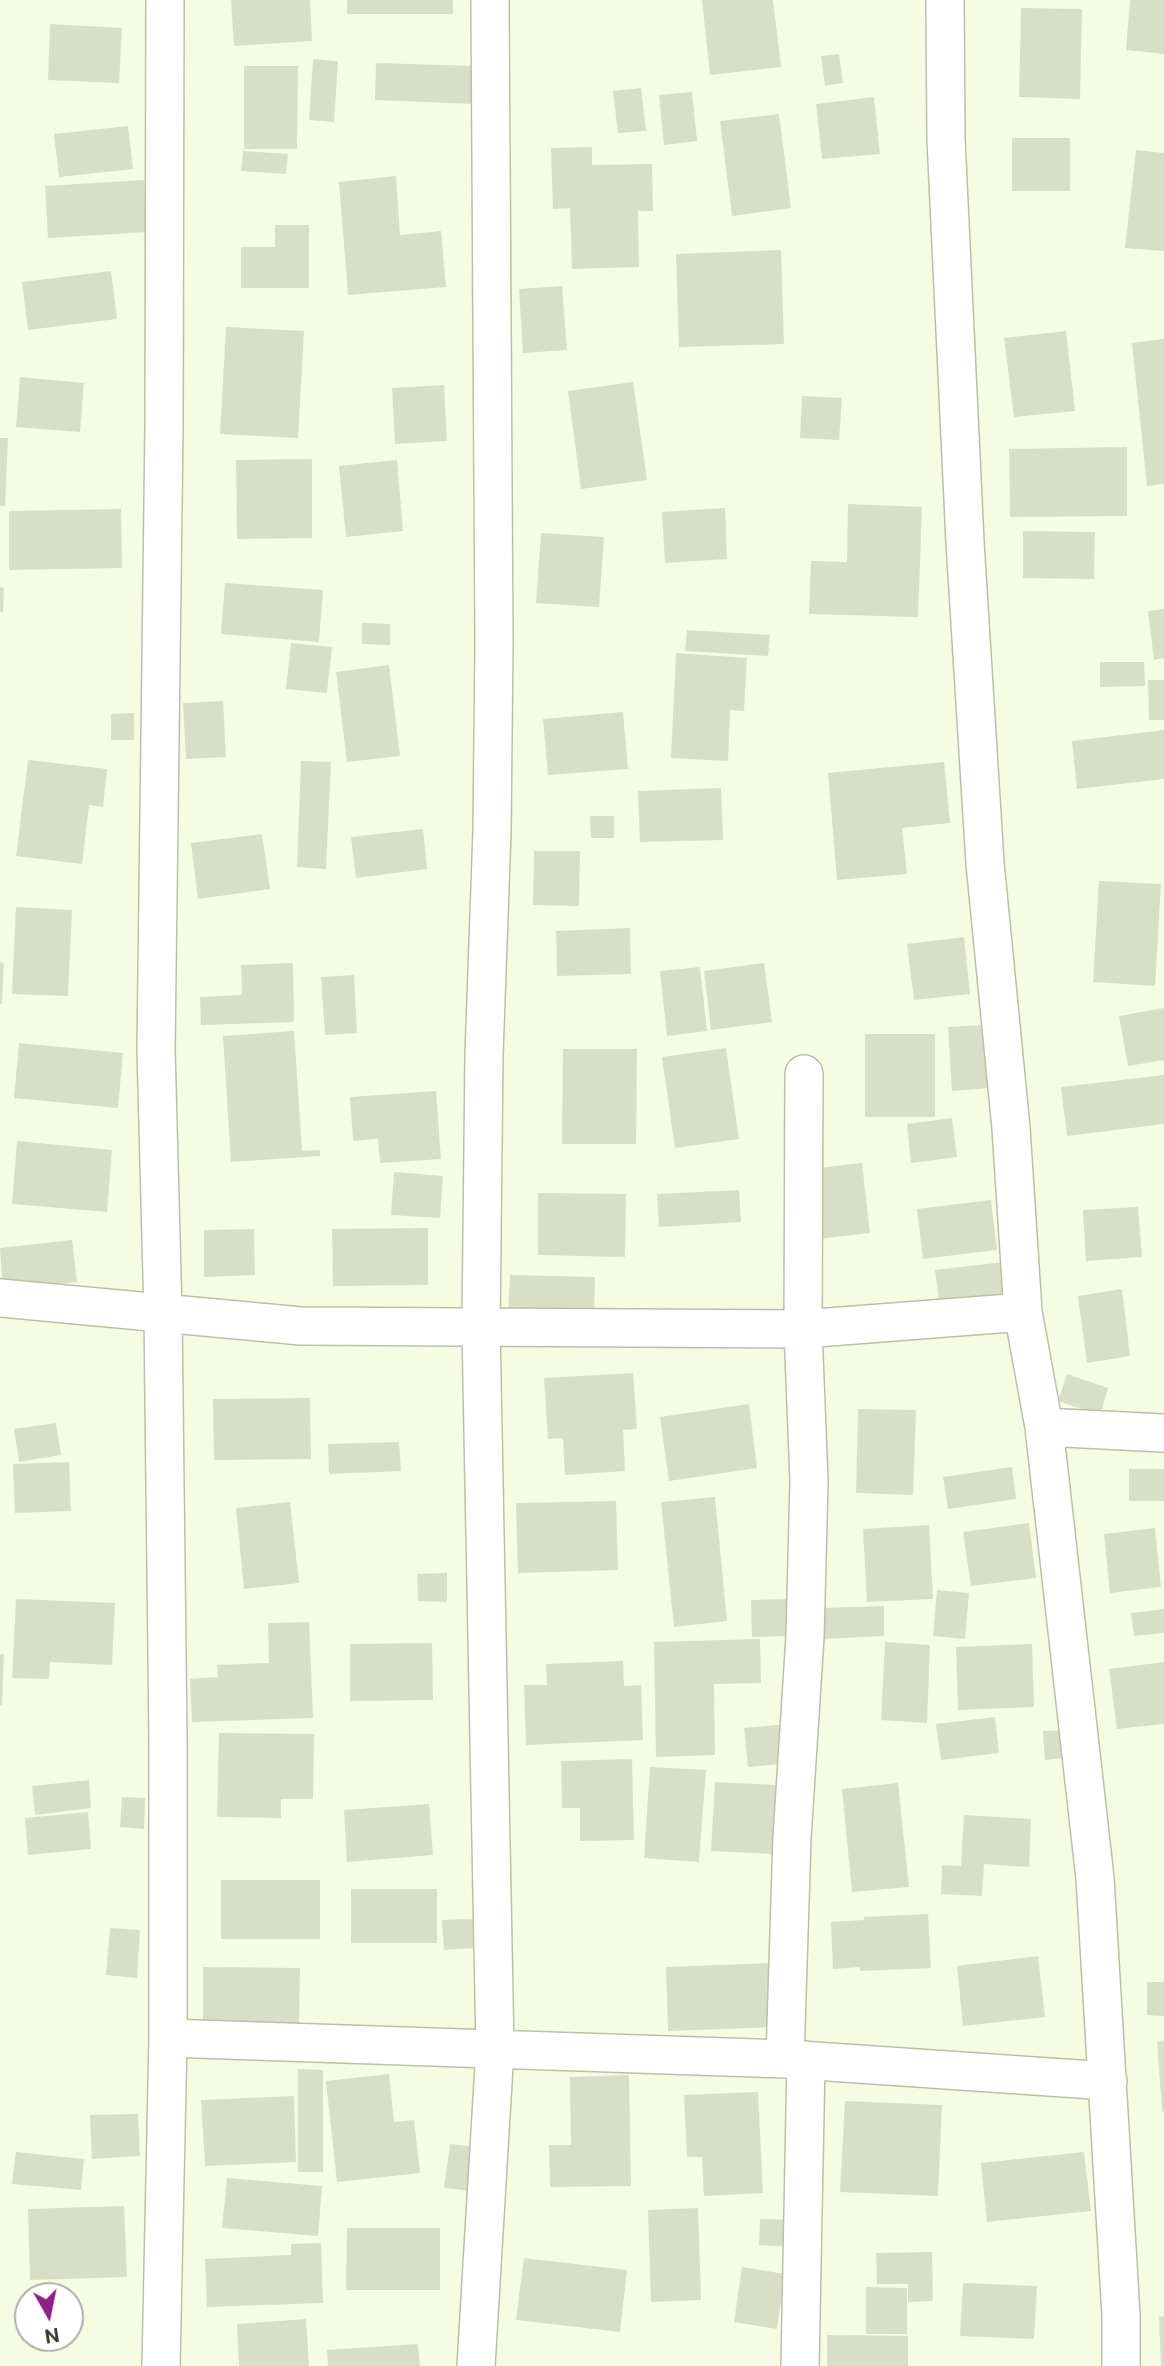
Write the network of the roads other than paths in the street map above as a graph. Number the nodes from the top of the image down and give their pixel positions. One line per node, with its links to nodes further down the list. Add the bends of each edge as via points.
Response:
1 (165, 0): 7 (street, via 156,1049)
2 (490, 0): 8 (street, via 494,642)
3 (945, 0): 6 (street, via 946,139 965,542 985,863 1011,1128)
4 (804, 1074): 9 (street)
5 (0, 1298): 7 (street)
6 (1023, 1312): 9 (street); 10 (street)
7 (163, 1313): 8 (street, via 301,1326); 12 (street)
8 (481, 1327): 9 (street); 13 (street)
9 (803, 1329): 14 (street, via 809,1481 792,1838)
10 (1044, 1426): 11 (street); 15 (street, via 1096,1878)
11 (1164, 1433)
12 (168, 2038): 13 (street); 16 (street)
13 (495, 2049): 14 (street); 17 (street)
14 (796, 2060): 15 (street); 18 (street)
15 (1108, 2081): 19 (street)
16 (161, 2366)
17 (476, 2366)
18 (800, 2366)
19 (1121, 2366)

